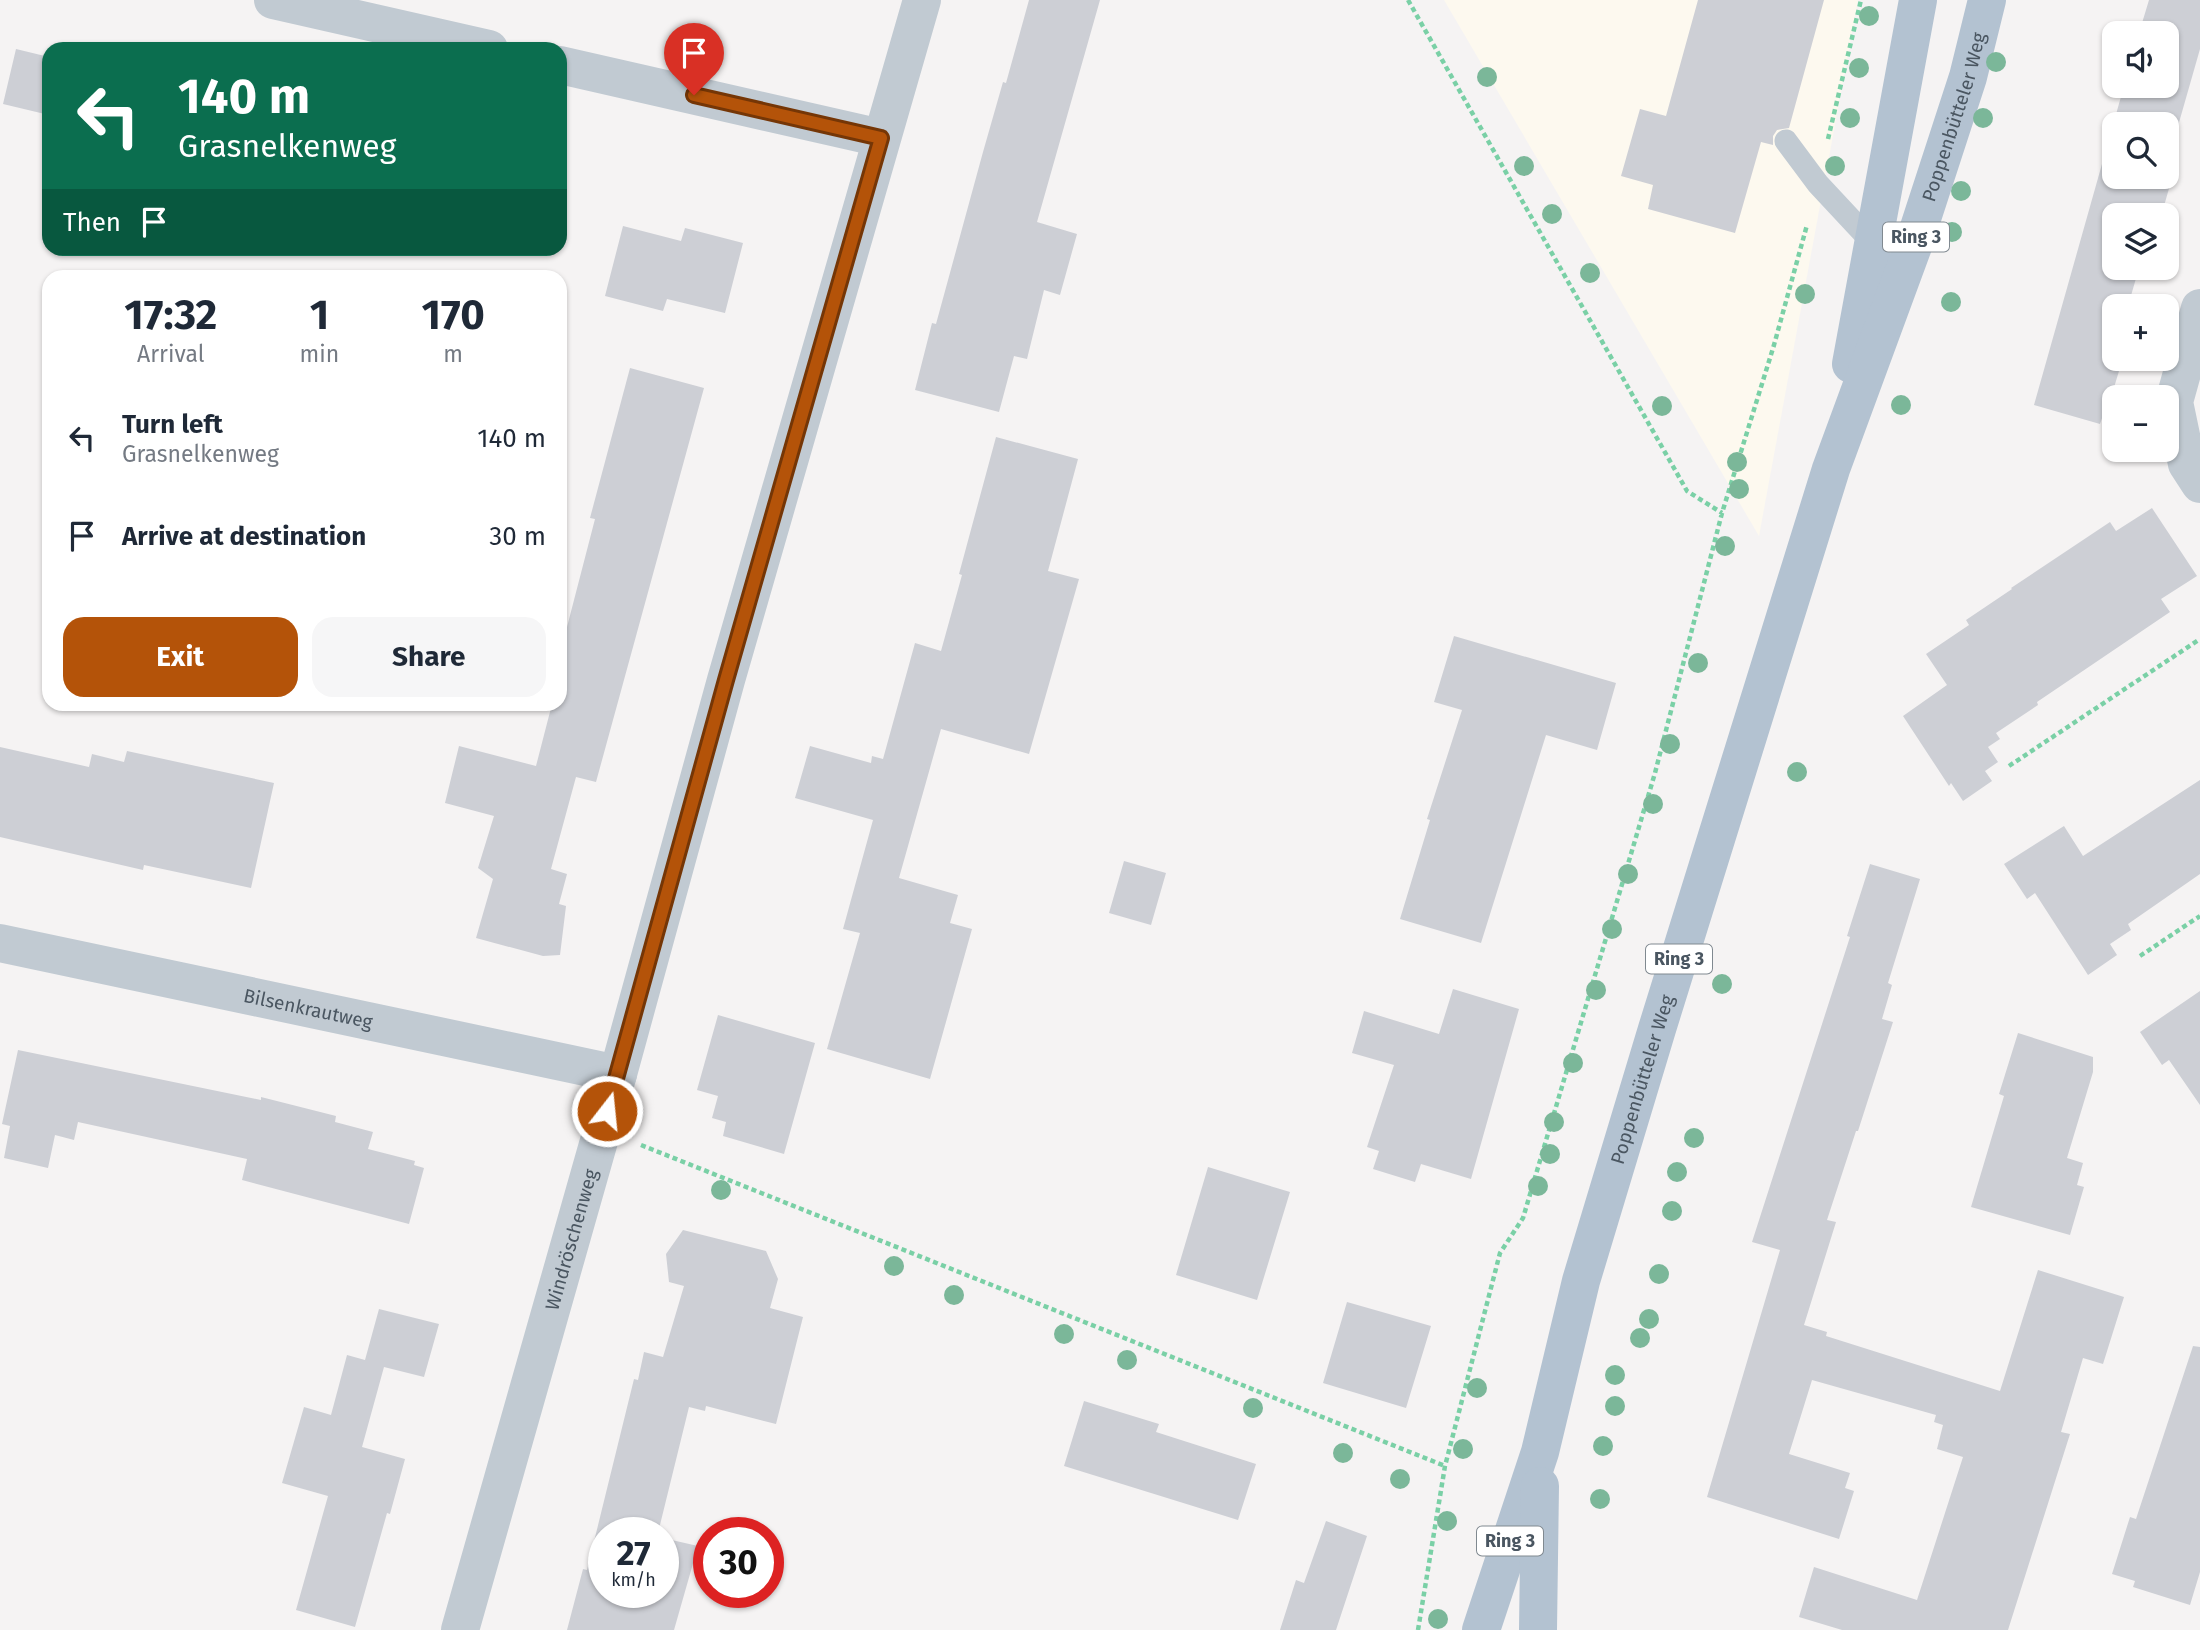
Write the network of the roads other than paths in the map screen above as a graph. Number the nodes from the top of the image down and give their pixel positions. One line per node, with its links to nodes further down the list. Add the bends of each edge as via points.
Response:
1 (273, 0): 5 (street)
2 (922, 0): 7 (street, Windröschenweg)
3 (1918, 0): 9 (main road, Poppenbütteler Weg / Ring 3)
4 (1987, 0): 10 (main road, Poppenbütteler Weg / Ring 3, via 1968,77)
5 (458, 42)
6 (567, 67): 7 (street)
7 (881, 138): 15 (street, Windröschenweg)
8 (1786, 141): 9 (lane, via 1818,184)
9 (1873, 243): 10 (lane); 12 (main road, Poppenbütteler Weg / Ring 3)
10 (1912, 249): 12 (main road, Poppenbütteler Weg / Ring 3)
11 (2200, 308): 13 (street, via 2174,402 2187,464)
12 (1831, 469): 16 (main road, Poppenbütteler Weg / Ring 3, via 1581,1281)
13 (2200, 484)
14 (0, 943): 15 (street, Bilsenkrautweg)
15 (618, 1074): 17 (street, Windröschenweg)
16 (1540, 1452): 18 (main road, Poppenbütteler Weg / Ring 3); 19 (main road, Poppenbütteler Weg / Ring 3)
17 (460, 1630)
18 (1481, 1630)
19 (1538, 1630)

